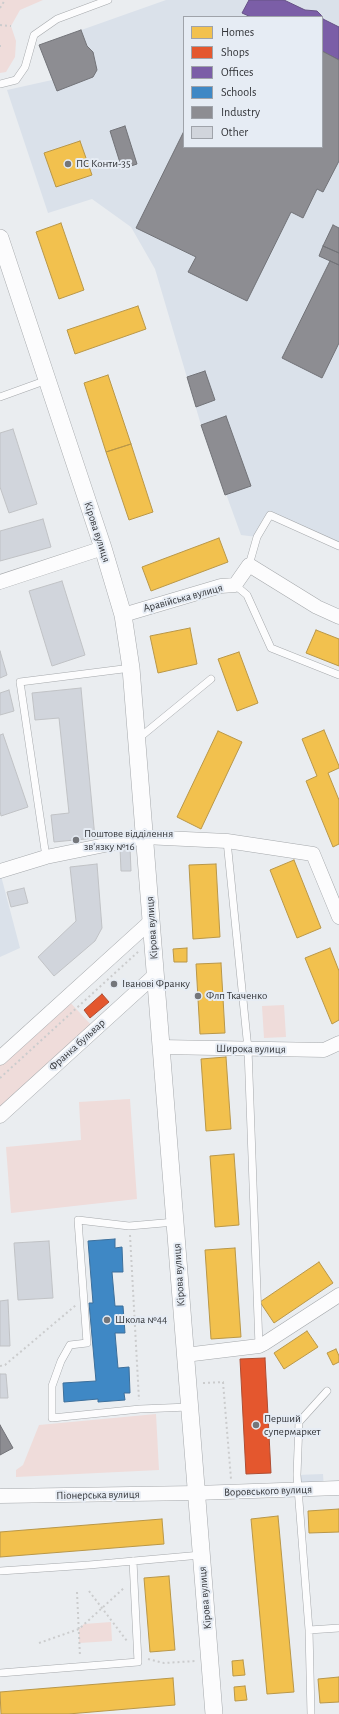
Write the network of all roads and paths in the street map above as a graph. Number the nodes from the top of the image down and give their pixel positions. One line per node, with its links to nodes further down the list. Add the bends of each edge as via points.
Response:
1 (5, 0): 4 (path)
2 (108, 0): 9 (lane, via 57,19 34,35 25,67 16,80)
3 (0, 1): 4 (path)
4 (1, 6)
5 (0, 25): 6 (path)
6 (11, 26)
7 (0, 45): 8 (path)
8 (0, 49)
9 (0, 84)
10 (1, 246): 11 (street, Кірова вулиця)
11 (47, 380): 12 (lane); 14 (street, Кірова вулиця)
12 (0, 397)
13 (339, 546): 15 (lane, via 270,515 257,537)
14 (103, 548): 16 (street); 18 (street, Кірова вулиця)
15 (249, 565): 17 (street, Аравійська вулиця); 19 (street, via 317,607)
16 (0, 582)
17 (235, 586): 18 (street, Аравійська вулиця, via 221,586); 21 (lane, via 247,595 271,648)
18 (123, 615): 20 (street, Кірова вулиця)
19 (339, 617)
20 (131, 668): 23 (street, Кірова вулиця); 26 (lane, via 20,682)
21 (339, 675)
22 (211, 679): 23 (lane)
23 (137, 739): 24 (street, Кірова вулиця)
24 (144, 837): 25 (street); 26 (street); 29 (street, Кірова вулиця)
25 (227, 841): 28 (street, via 313,854); 34 (lane)
26 (46, 857): 27 (street)
27 (0, 871)
28 (339, 917)
29 (151, 920): 30 (street, Кірова вулиця); 35 (street)
30 (152, 939): 31 (street, Кірова вулиця); 36 (path)
31 (155, 975): 33 (street, Кірова вулиця); 37 (street, Франка бульвар)
32 (339, 1044): 34 (street, Широка вулиця, via 324,1050)
33 (161, 1047): 34 (street, Широка вулиця); 38 (street, Кірова вулиця)
34 (248, 1050): 42 (lane)
35 (0, 1058)
36 (0, 1078)
37 (0, 1116)
38 (175, 1222): 39 (lane); 43 (street, Кірова вулиця)
39 (130, 1226): 41 (lane, via 78,1220); 48 (path)
40 (339, 1295): 42 (street)
41 (84, 1298): 44 (path, via 5,1365); 48 (lane, via 88,1343 70,1345 61,1361 52,1386 52,1418)
42 (259, 1346): 43 (street)
43 (185, 1355): 47 (street, Кірова вулиця)
44 (0, 1366)
45 (206, 1382): 51 (path, via 223,1382)
46 (327, 1391): 50 (lane, via 299,1422)
47 (189, 1407): 48 (lane); 52 (street, Кірова вулиця)
48 (140, 1409)
49 (339, 1488): 50 (street, Воровського вулиця)
50 (298, 1490): 51 (street, Воровського вулиця); 61 (lane)
51 (232, 1492): 52 (street, Воровського вулиця)
52 (196, 1494): 53 (street, Піонерська вулиця); 54 (street, Кірова вулиця)
53 (0, 1496)
54 (201, 1556): 55 (lane); 65 (street, Кірова вулиця)
55 (133, 1561): 56 (lane); 57 (lane)
56 (0, 1571)
57 (134, 1579): 60 (path); 63 (lane, via 138,1662)
58 (77, 1592): 60 (path)
59 (339, 1628): 61 (lane)
60 (78, 1629): 62 (path); 63 (path)
61 (309, 1630): 66 (lane)
62 (39, 1643)
63 (81, 1666): 64 (lane)
64 (0, 1673)
65 (214, 1714)
66 (311, 1714)

